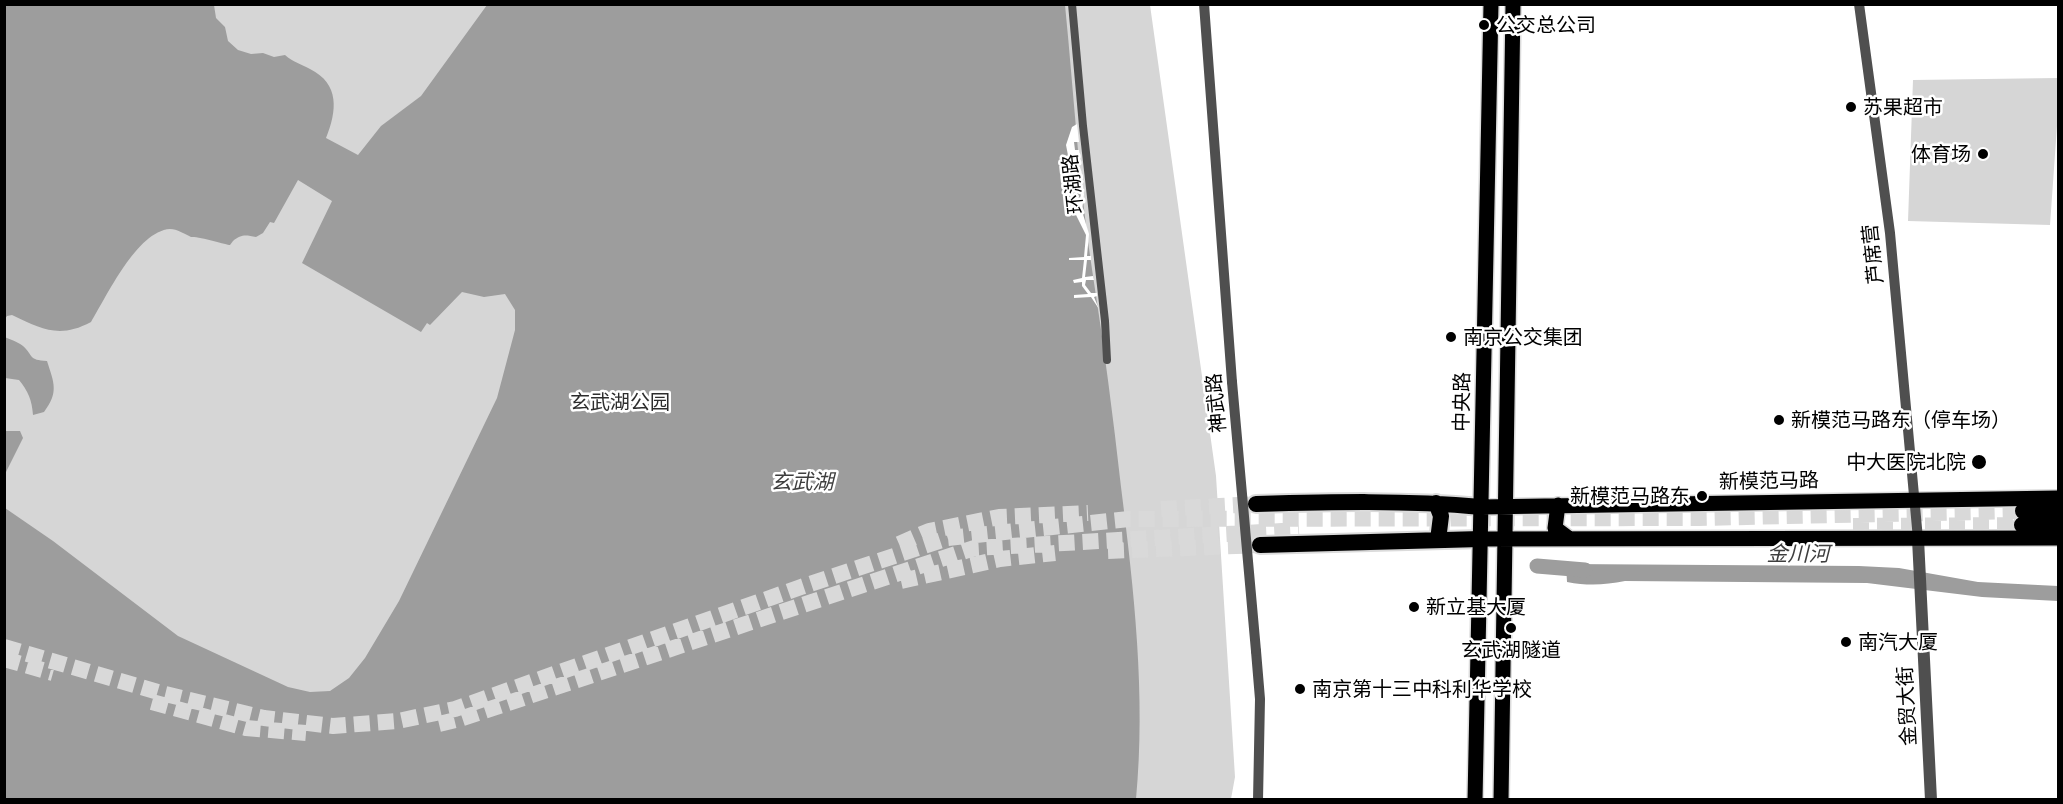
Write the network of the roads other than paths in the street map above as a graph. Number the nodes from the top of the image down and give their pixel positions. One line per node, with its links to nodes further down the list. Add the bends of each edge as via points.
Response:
1 (1072, 4): 6 (street, 环湖路)
2 (1204, 4): 23 (street, 神武路, bridge, via 1260,699)
3 (1491, 4): 13 (main road, 中央路)
4 (1513, 4): 12 (main road)
5 (1860, 4): 8 (street, 芦席营, via 1890,234)
6 (1107, 360)
7 (2058, 498): 8 (main road, 新模范马路)
8 (1914, 500): 11 (main road, 新模范马路); 20 (street, 芦席营)
9 (1436, 503): 10 (highway); 13 (highway); 21 (highway, via 1440,516)
10 (1256, 504)
11 (1558, 505): 12 (main road, 新模范马路); 16 (main road, via 1555,528)
12 (1506, 506): 13 (main road, 新模范马路); 19 (main road)
13 (1481, 507): 18 (main road, 中央路)
14 (2058, 511): 15 (highway, via 2022,518)
15 (2058, 525)
16 (1567, 537): 19 (main road); 20 (main road)
17 (2058, 538): 20 (main road)
18 (1481, 539): 19 (main road); 21 (highway); 24 (main road, 中央路)
19 (1507, 539): 25 (main road)
20 (1918, 539): 26 (street, 金贸大街)
21 (1438, 540): 22 (highway)
22 (1260, 545)
23 (1258, 800)
24 (1475, 800)
25 (1501, 800)
26 (1931, 800)

